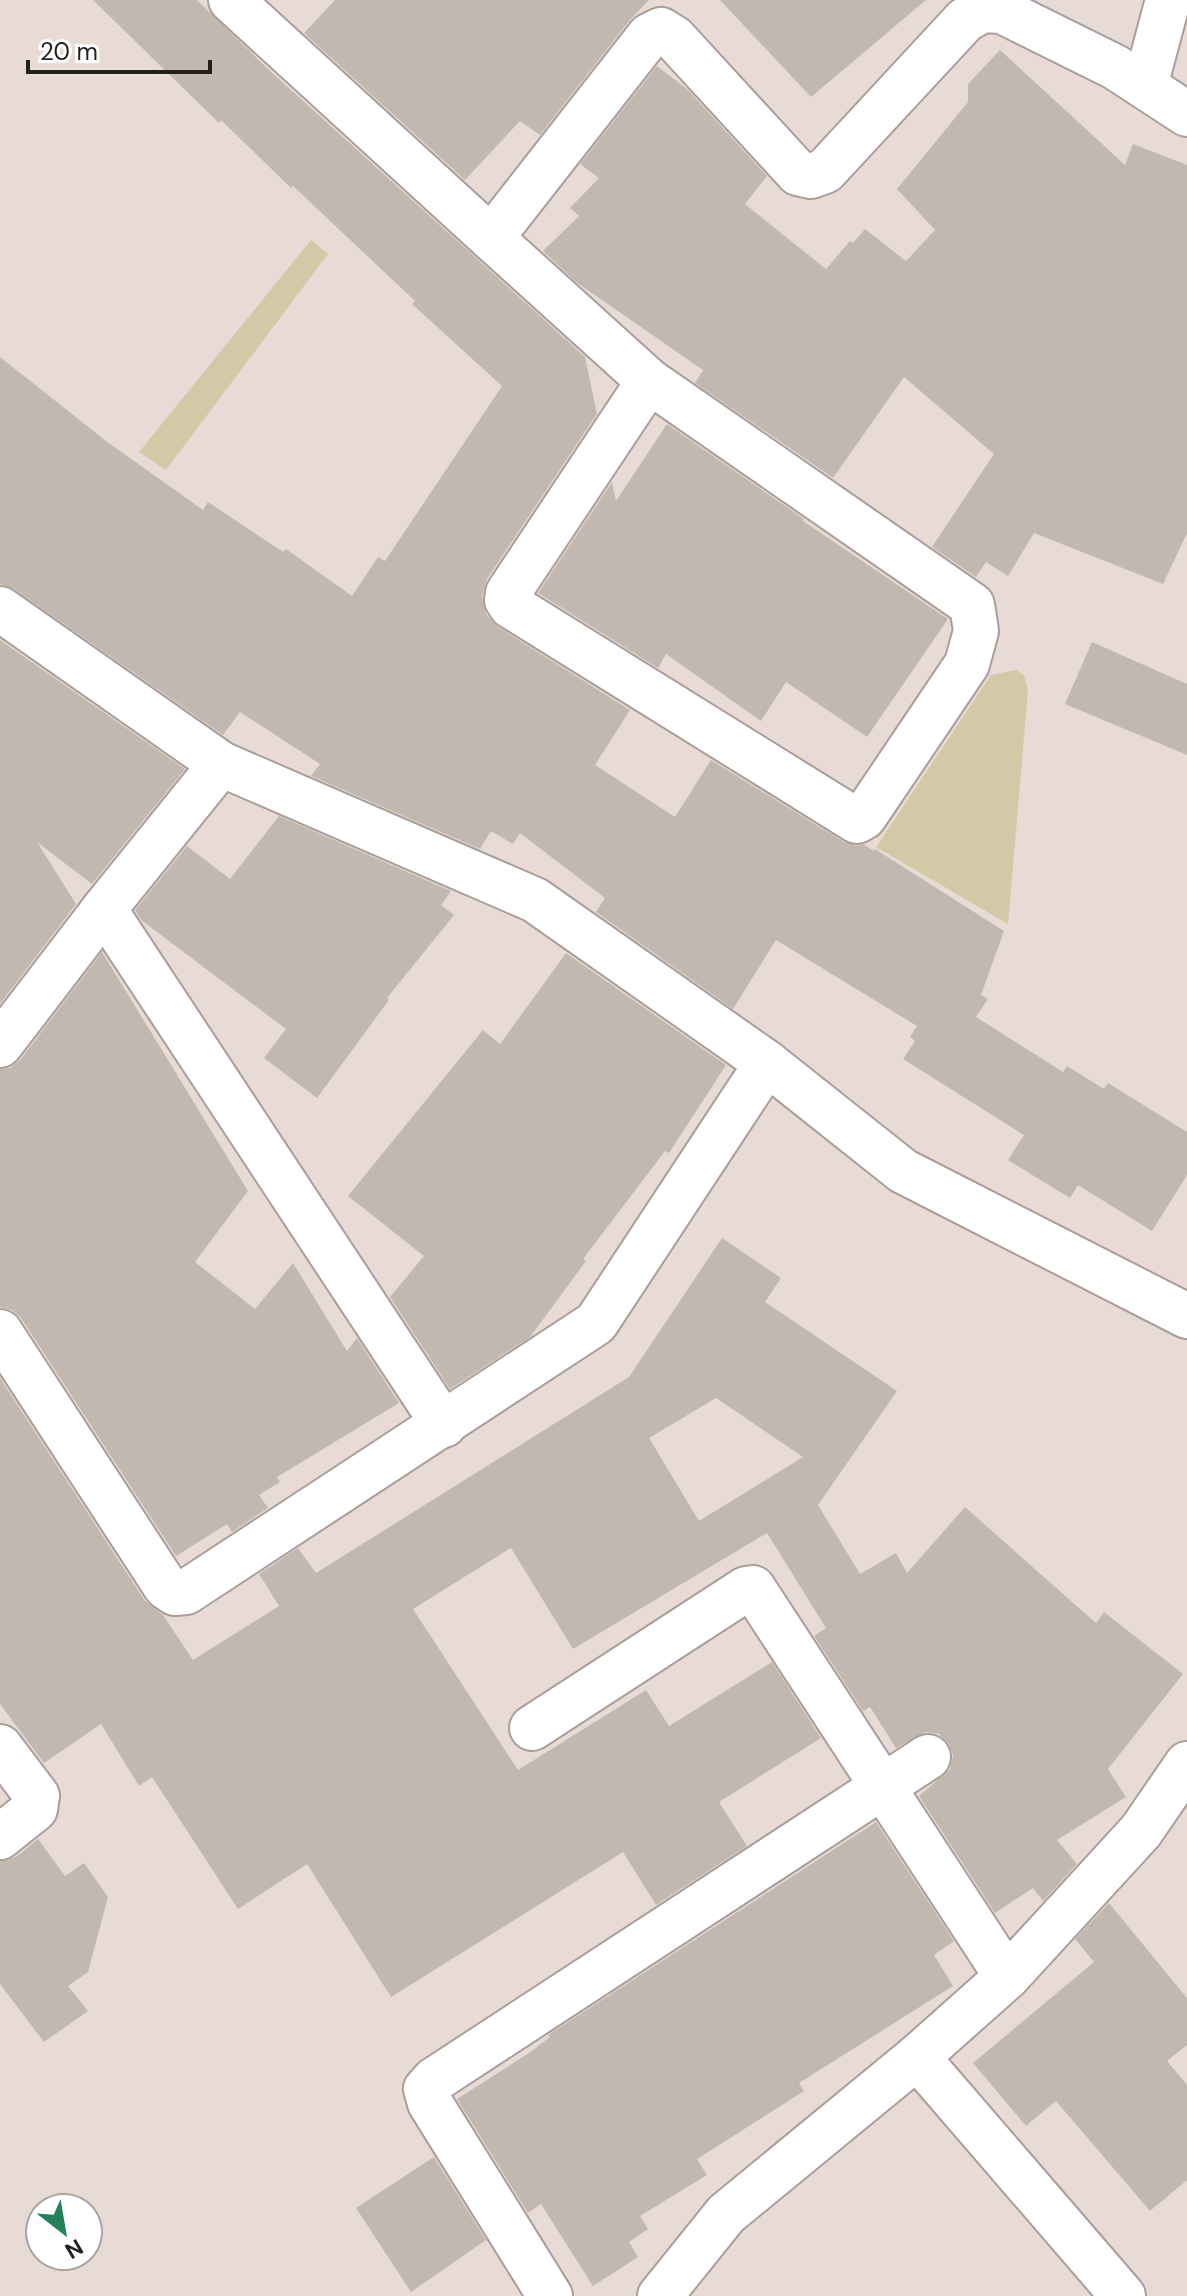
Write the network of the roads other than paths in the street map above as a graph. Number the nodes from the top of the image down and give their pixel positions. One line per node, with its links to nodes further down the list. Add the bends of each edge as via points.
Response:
1 (231, 0): 5 (street)
2 (1168, 0): 3 (street)
3 (1145, 86): 4 (street); 5 (street, via 1002,11 982,10 965,20 825,171 811,176 798,173 661,30 649,36)
4 (1187, 114)
5 (491, 238): 6 (street)
6 (649, 381): 6 (street, via 972,605 976,631 967,664 857,821 507,600)
7 (0, 609): 8 (street)
8 (221, 764): 9 (street); 11 (street, via 535,900)
9 (104, 909): 10 (street); 14 (street)
10 (0, 1045)
11 (767, 1063): 12 (street, via 903,1171); 14 (street, via 596,1323)
12 (1187, 1316)
13 (0, 1332): 14 (street, via 166,1587 175,1593 186,1592)
14 (444, 1425)
15 (532, 1728): 19 (street, via 753,1588)
16 (0, 1747): 20 (street, via 38,1804)
17 (928, 1757): 19 (street)
18 (1187, 1764): 21 (street, via 1141,1831)
19 (883, 1787): 21 (street); 23 (street, via 426,2089)
20 (0, 1837)
21 (1007, 1977): 22 (street)
22 (917, 2057): 24 (street, via 726,2214); 25 (street)
23 (550, 2296)
24 (660, 2296)
25 (1123, 2296)

